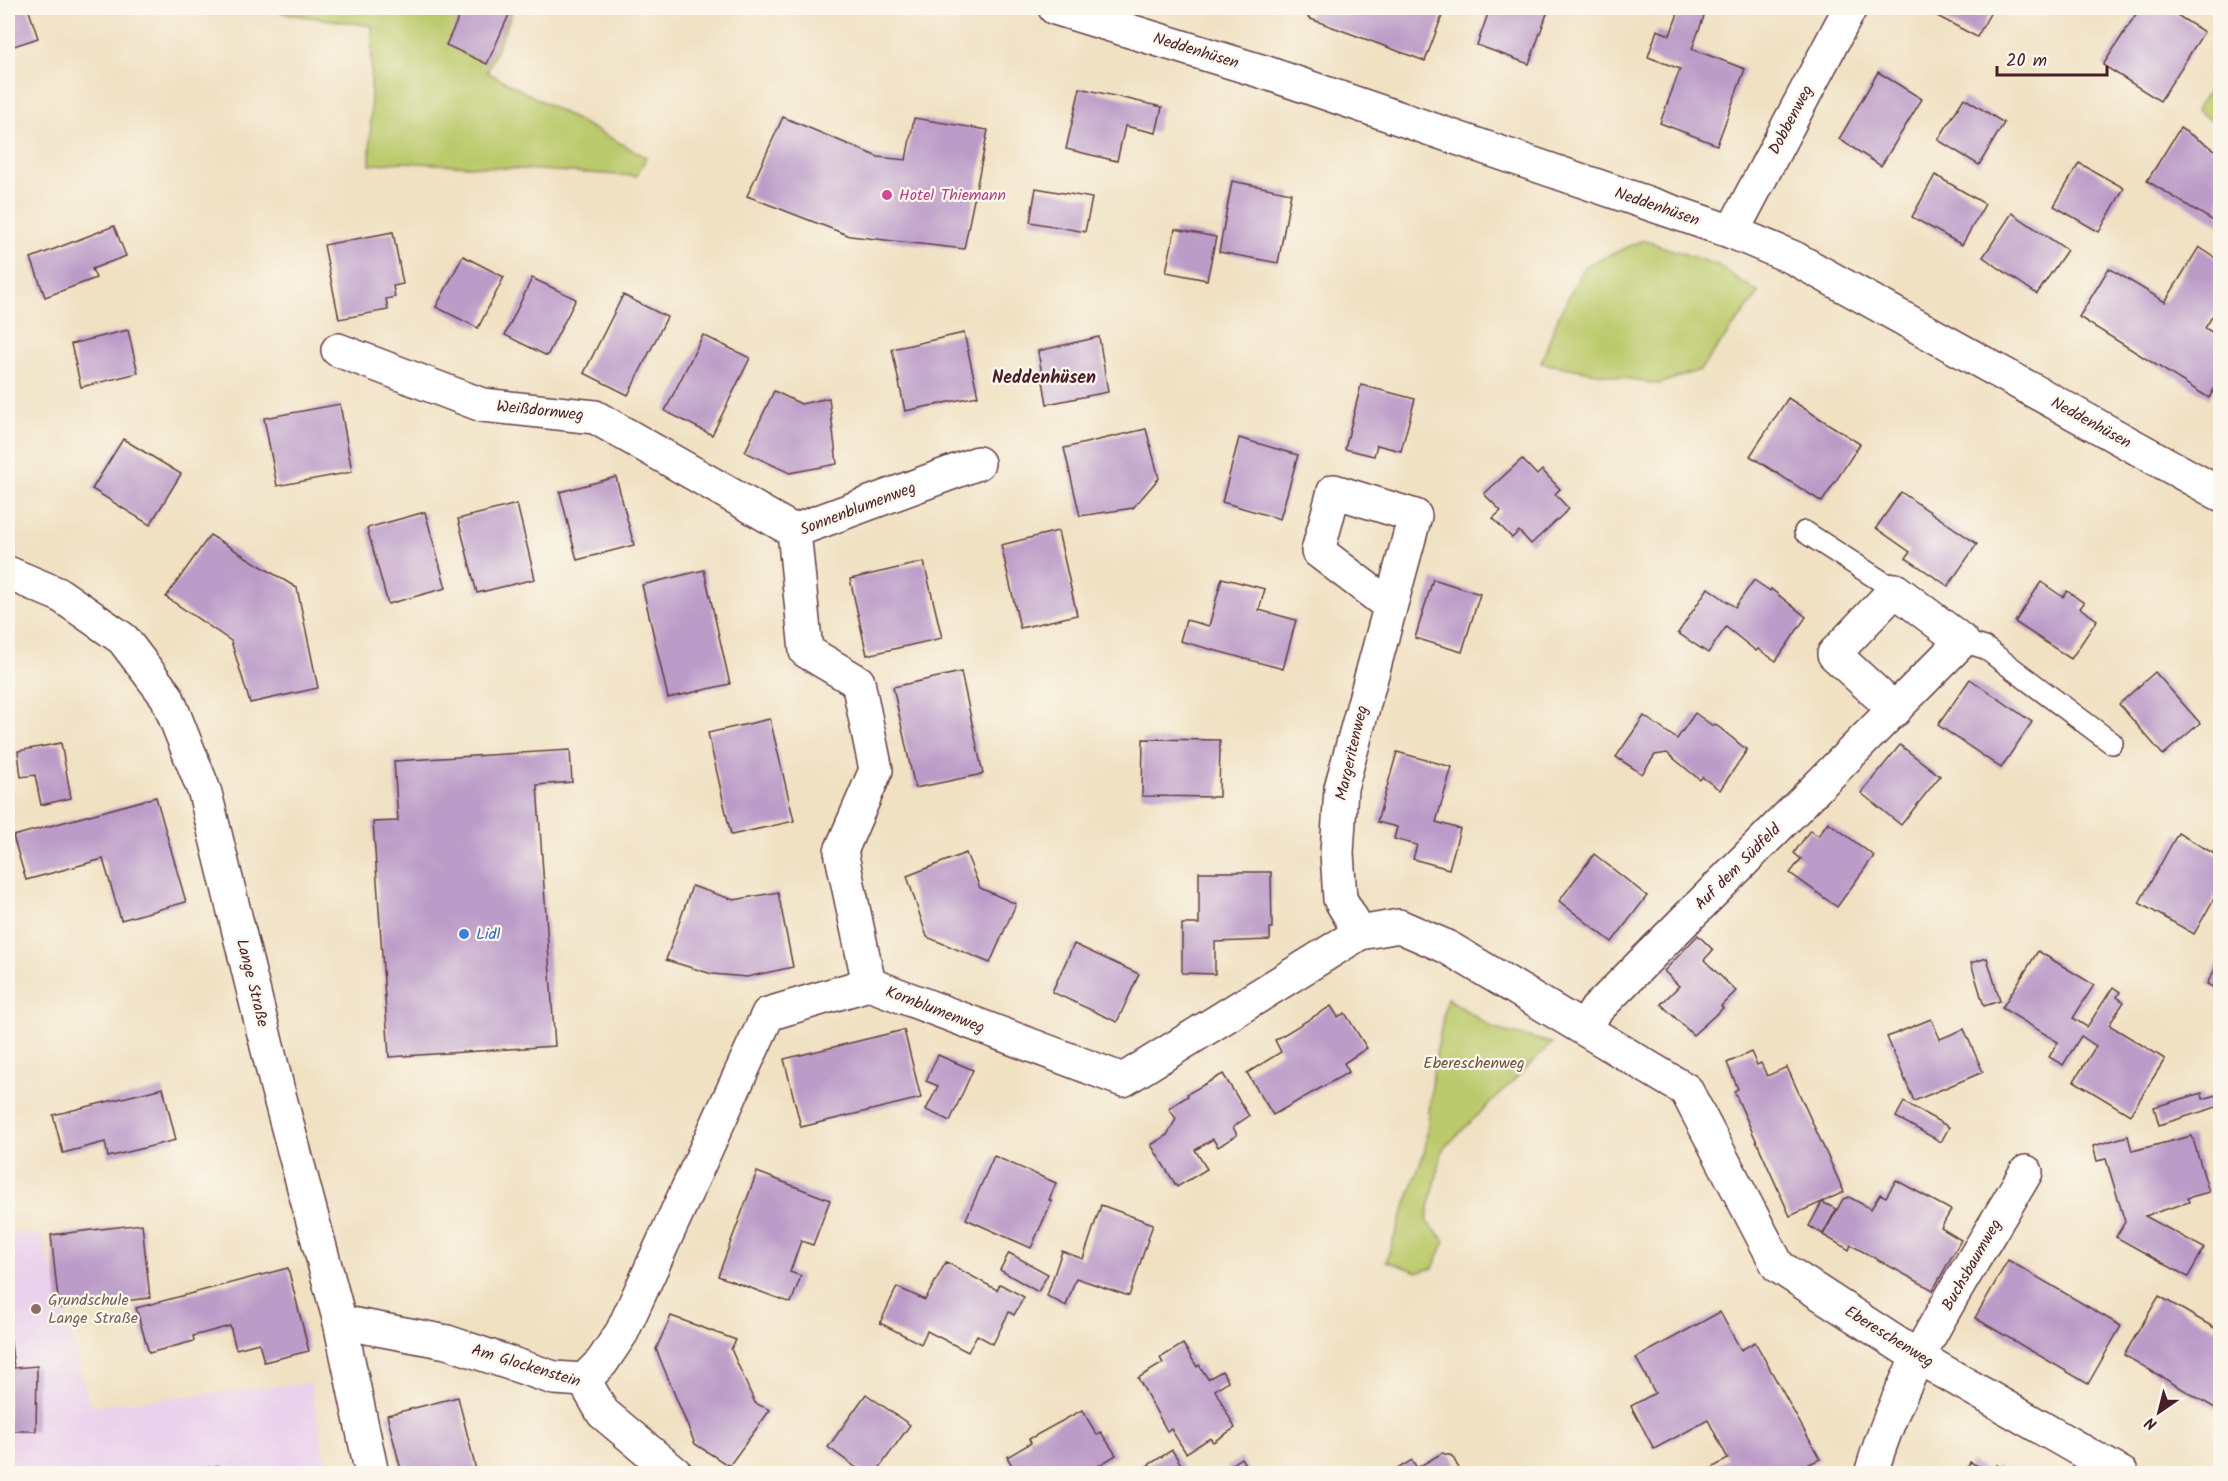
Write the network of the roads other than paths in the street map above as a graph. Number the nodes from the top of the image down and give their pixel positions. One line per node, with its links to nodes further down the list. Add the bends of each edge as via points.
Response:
1 (1055, 8): 3 (street, Neddenhüsen, via 1267,73)
2 (1850, 8): 3 (street, Dobbenweg)
3 (1732, 232): 6 (street, Neddenhüsen, via 1794,258)
4 (338, 350): 7 (street, Weißdornweg, via 482,405 595,417)
5 (978, 464): 7 (street, Sonnenblumenweg)
6 (2220, 494)
7 (794, 531): 16 (street, Sonnenblumenweg, via 806,651 858,682 876,770 841,851)
8 (1805, 532): 10 (lane)
9 (8, 573): 19 (street, Lange Straße, via 60,595 123,639 167,697 205,793)
10 (1894, 590): 12 (street); 13 (street, via 1834,654)
11 (1390, 606): 15 (street, Margeritenweg, via 1341,788 1336,853 1340,899)
12 (1962, 641): 13 (street, Auf dem Südfeld); 14 (lane, via 1985,648)
13 (1895, 710): 17 (street, Auf dem Südfeld, via 1596,1010)
14 (2112, 743)
15 (1360, 933): 16 (street, Kornblumenweg, via 1123,1080); 17 (street, Ebereschenweg, via 1399,926 1447,947)
16 (869, 984): 21 (street, Kornblumenweg, via 768,1014 622,1332)
17 (1585, 1028): 20 (street, Ebereschenweg, via 1686,1090 1778,1266)
18 (2026, 1172): 20 (street, Buchsbaumweg)
19 (340, 1322): 21 (street, Am Glockenstein, via 447,1342 554,1378); 22 (street, Lange Straße)
20 (1918, 1357): 24 (street, Buchsbaumweg, via 1883,1430); 25 (street, Ebereschenweg)
21 (584, 1380): 23 (street, Am Glockenstein, via 603,1413)
22 (372, 1473)
23 (676, 1473)
24 (1871, 1473)
25 (2122, 1473)

